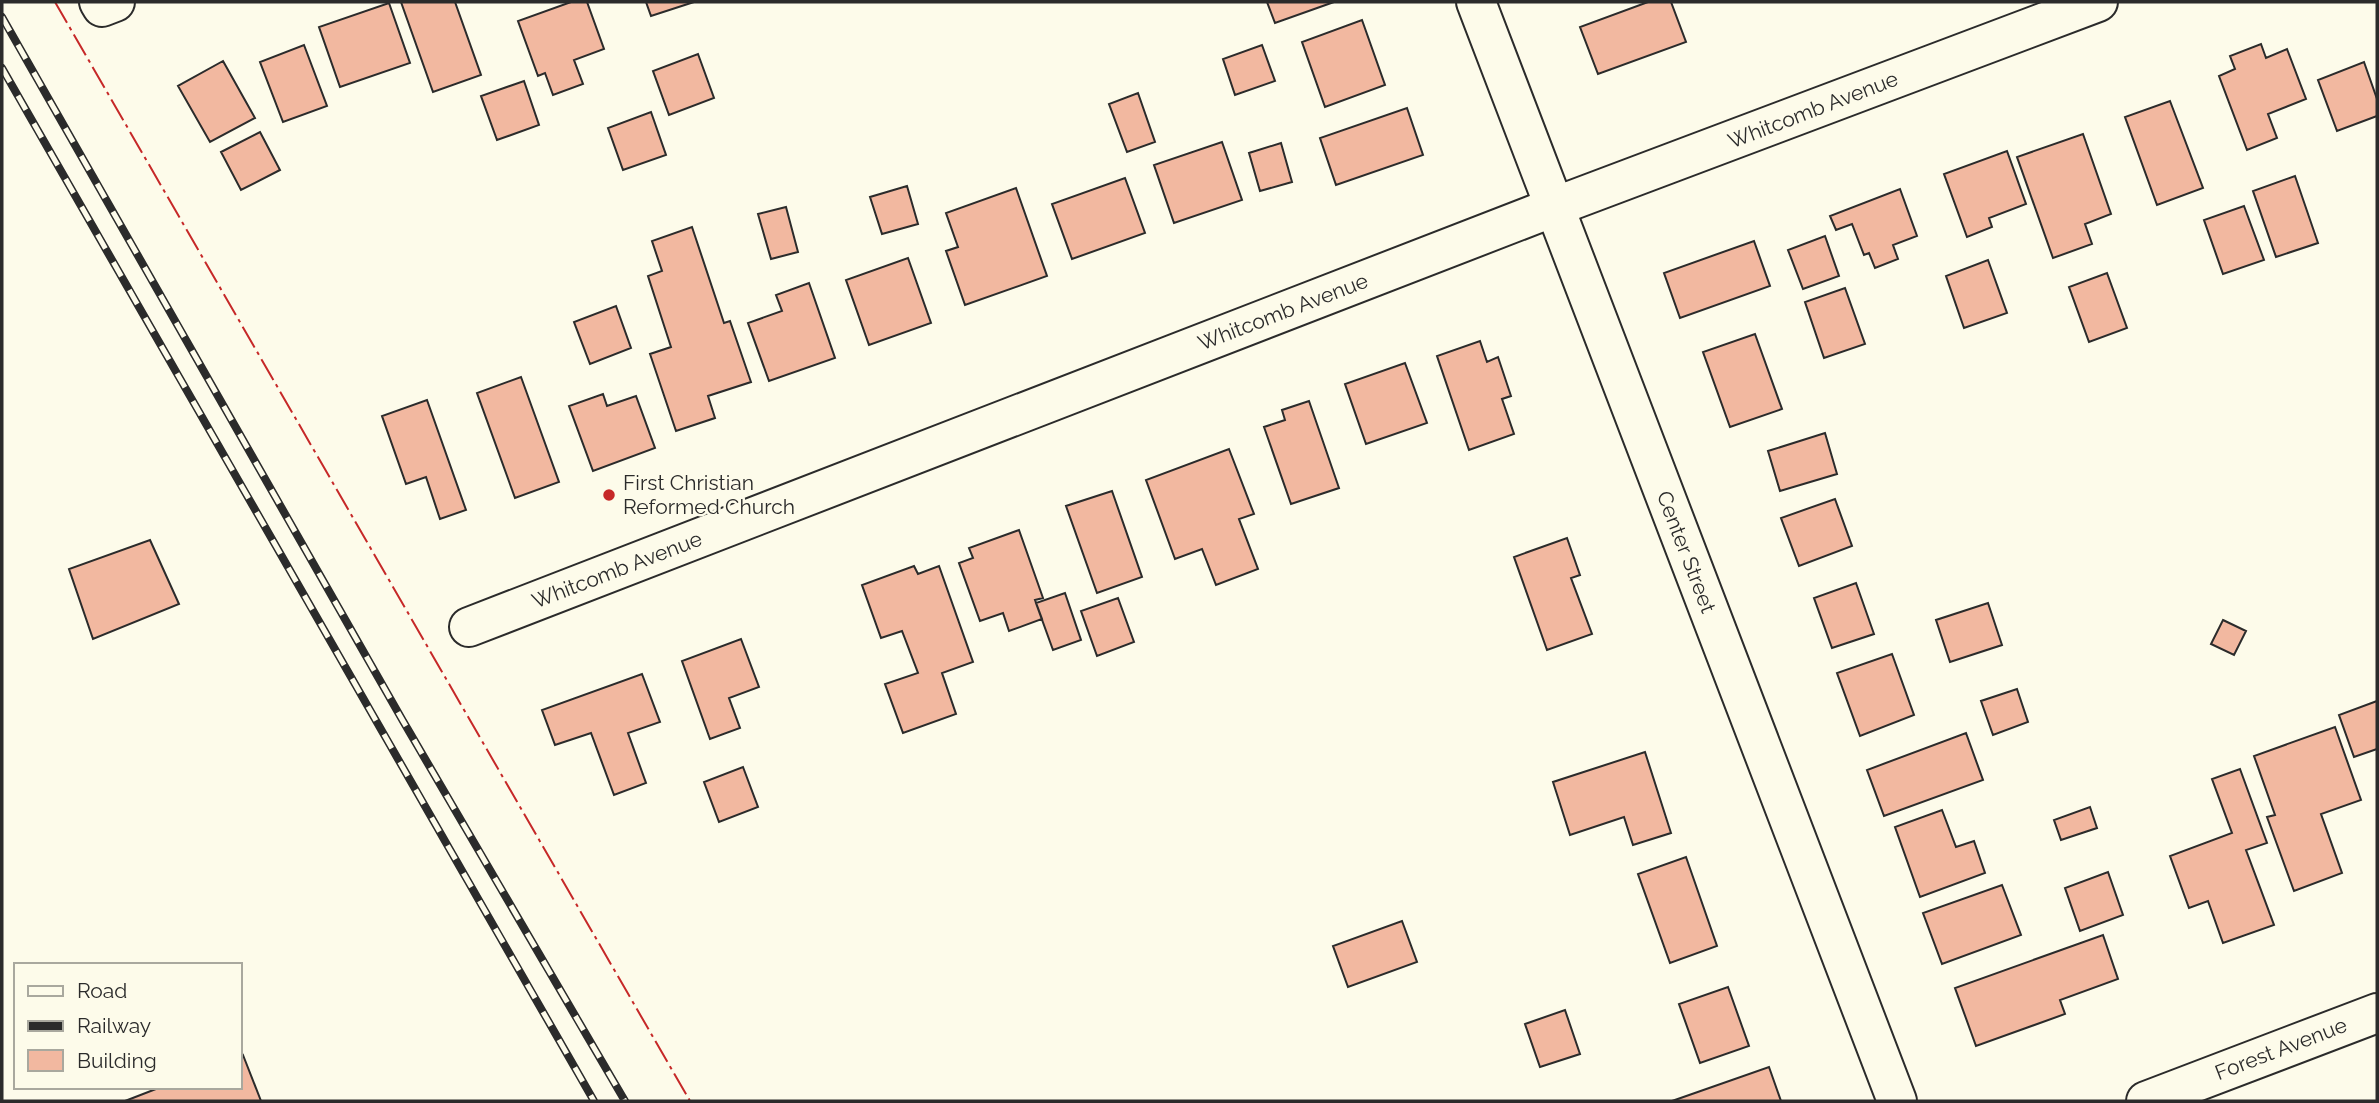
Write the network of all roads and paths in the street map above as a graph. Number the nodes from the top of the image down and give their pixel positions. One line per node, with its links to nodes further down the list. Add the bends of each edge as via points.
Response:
1 (1476, 2): 3 (street, Center Street)
2 (2098, 2): 3 (street, Whitcomb Avenue)
3 (1554, 207): 4 (street, Whitcomb Avenue); 6 (street, Center Street)
4 (469, 627)
5 (2377, 1013): 7 (street, Forest Avenue)
6 (1897, 1101)
7 (2146, 1101)

